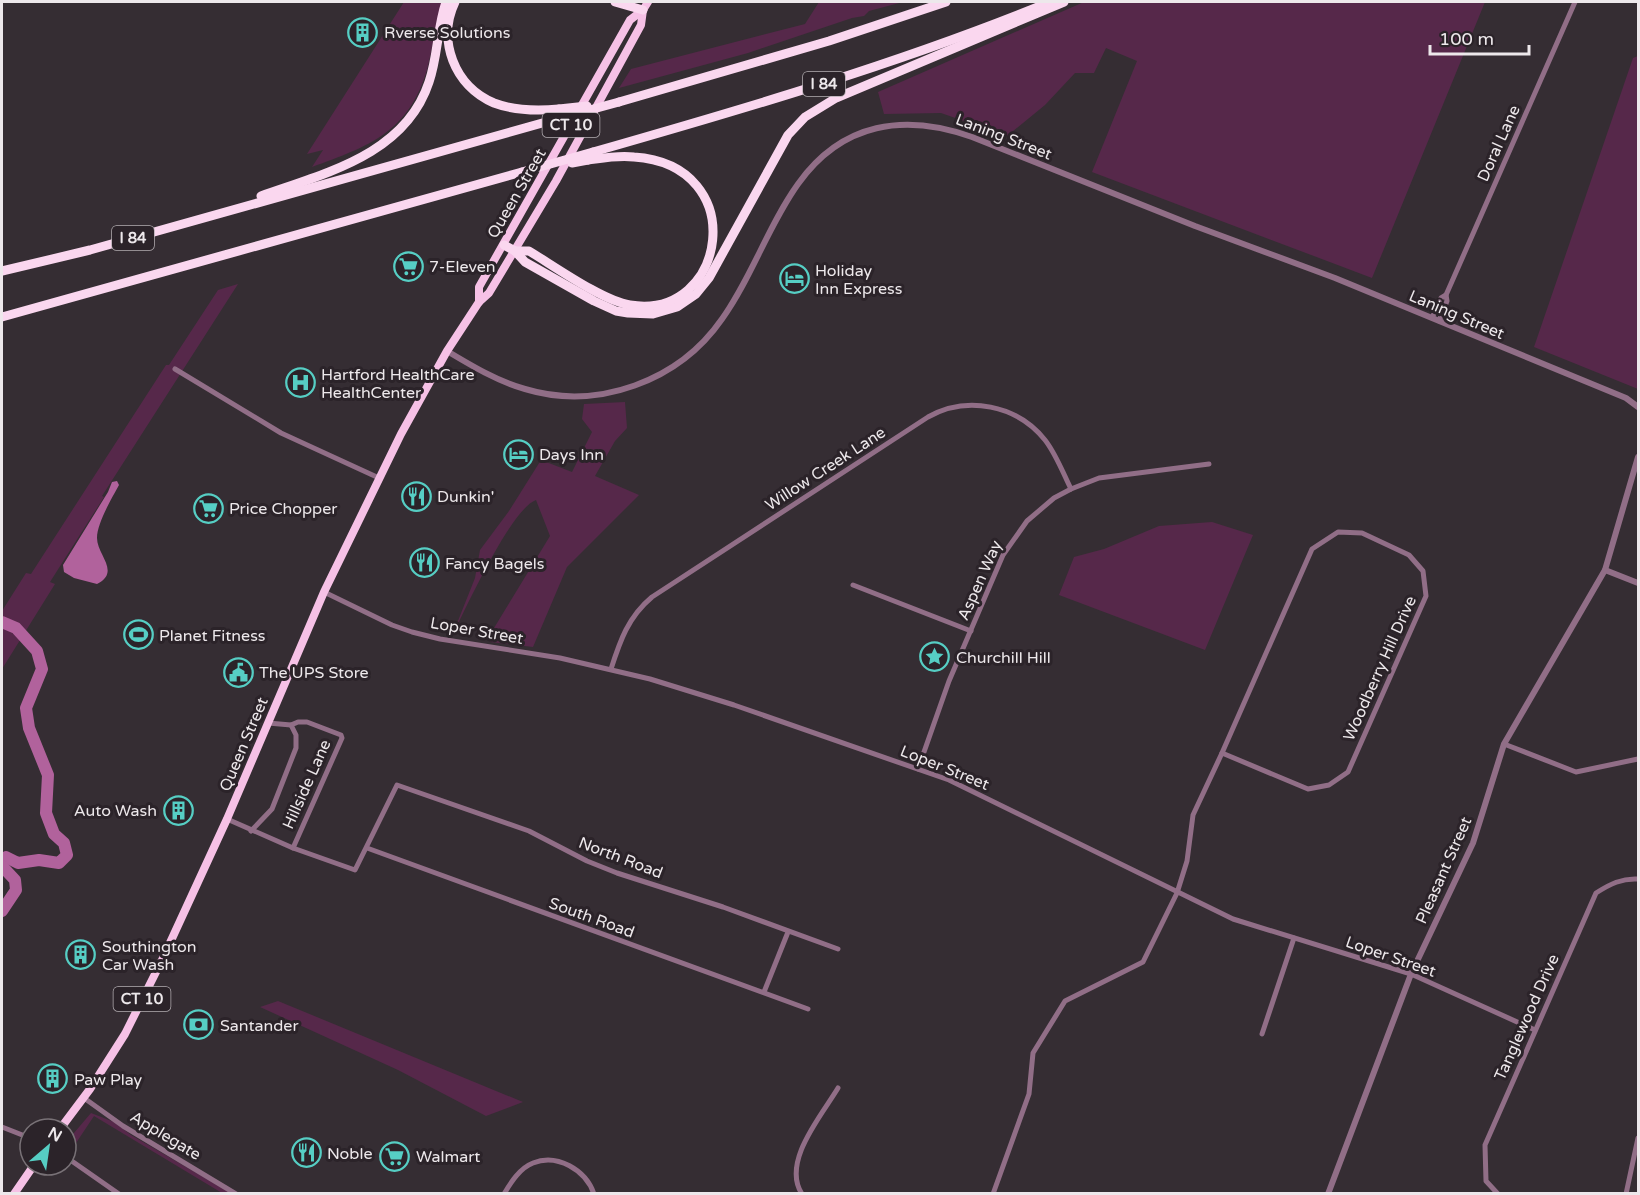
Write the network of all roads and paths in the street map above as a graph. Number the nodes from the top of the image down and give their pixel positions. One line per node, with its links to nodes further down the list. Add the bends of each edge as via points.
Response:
1 (446, 2): 11 (highway, via 429,84 410,120 393,138 357,160)
2 (455, 2): 9 (highway, bridge, via 448,42 453,62 466,83 485,98 528,110)
3 (615, 2): 8 (highway)
4 (946, 2): 9 (highway, I 84, via 829,41)
5 (1050, 2): 10 (highway, I 84, via 841,79)
6 (1064, 2): 13 (highway, via 836,98 805,117 782,145 709,278 696,294 677,307 652,314 616,311 525,262)
7 (1575, 2): 15 (street, Doral Lane)
8 (646, 6): 12 (highway, Queen Street / CT 10, via 630,20); 13 (highway, Queen Street / CT 10, via 641,25)
9 (619, 102): 11 (highway, I 84, bridge)
10 (590, 156): 13 (highway, via 648,159 672,167 692,180 707,201 714,234 710,255 696,281 663,303 629,305 609,298 529,251); 17 (highway, I 84, bridge)
11 (267, 197): 14 (highway, I 84, via 183,224)
12 (504, 245): 13 (highway); 16 (highway, Queen Street / CT 10, via 479,287)
13 (515, 251): 16 (highway, Queen Street / CT 10, via 489,293)
14 (2, 271)
15 (1446, 295): 18 (street, Doral Lane); 19 (street, Doral Lane)
16 (478, 302): 20 (highway, Queen Street / CT 10)
17 (2, 317)
18 (1432, 318): 19 (street, Laning Street); 20 (street, Laning Street, via 972,137 914,124 886,126 860,134 834,147 814,165 792,193 723,319 690,354 653,378 609,393 559,396 513,385)
19 (1439, 321): 22 (street, Laning Street, via 1626,398)
20 (447, 351): 25 (highway, Queen Street / CT 10)
21 (175, 369): 25 (street, via 281,433)
22 (1638, 407)
23 (1638, 457): 27 (street)
24 (1209, 464): 26 (street, Aspen Way, via 1113,475)
25 (379, 478): 30 (highway, Queen Street / CT 10)
26 (1071, 489): 31 (street, Aspen Way, via 1037,511 1012,539); 32 (street, Willow Creek Lane, via 1047,443 1018,418 984,405 941,411 652,597 628,624)
27 (1605, 570): 28 (street); 35 (street, Pleasant Street)
28 (1638, 582)
29 (853, 585): 31 (street)
30 (324, 592): 32 (street, Loper Street, via 412,632); 33 (highway, Queen Street / CT 10)
31 (970, 631): 38 (street, Aspen Way)
32 (611, 669): 38 (street, Loper Street, via 734,705)
33 (268, 723): 34 (street, Hillside Lane); 39 (highway, Queen Street / CT 10)
34 (291, 725): 40 (street, via 296,748 272,809); 41 (street, Hillside Lane, via 307,722 342,738)
35 (1504, 744): 37 (street, via 1576,772); 48 (street, Pleasant Street, via 1473,843)
36 (1222, 753): 36 (street, Woodberry Hill Drive, via 1312,549 1338,532 1362,533 1409,555 1423,571 1426,596 1348,772 1329,785 1308,789); 44 (street, Woodberry Hill Drive, via 1193,815 1187,861)
37 (1638, 759)
38 (918, 769): 44 (street, Loper Street, via 949,780)
39 (227, 819): 40 (street); 54 (highway, Queen Street / CT 10, via 125,1034)
40 (252, 831): 41 (street)
41 (293, 848): 42 (street, via 355,870)
42 (367, 848): 45 (street, North Road, via 397,785 529,831 617,873); 49 (street, South Road)
43 (1638, 879): 51 (street, Tanglewood Drive, via 1626,878 1596,893)
44 (1177, 892): 46 (street, Loper Street, via 1233,919); 67 (street, Woodberry Hill Drive, via 1143,962 1065,1001 1033,1053 1029,1094)
45 (788, 932): 47 (street, North Road); 49 (street)
46 (1294, 938): 48 (street, Loper Street); 52 (street)
47 (838, 949)
48 (1411, 974): 51 (street, Loper Street); 68 (street, Pleasant Street)
49 (764, 992): 50 (street, South Road)
50 (808, 1009)
51 (1535, 1029): 69 (street, Tanglewood Drive, via 1485,1145 1486,1181)
52 (1262, 1034)
53 (838, 1088): 66 (street, via 799,1153 795,1170)
54 (84, 1098): 55 (highway, Queen Street / CT 10); 63 (street, Applegate)
55 (69, 1117)
56 (2, 1127): 57 (street)
57 (18, 1133)
58 (1638, 1138): 70 (street)
59 (78, 1165): 62 (street)
60 (26, 1177): 61 (highway)
61 (14, 1194)
62 (119, 1194)
63 (236, 1194)
64 (504, 1194): 65 (street, via 518,1174 541,1161 572,1166 583,1175)
65 (594, 1194)
66 (802, 1194)
67 (993, 1194)
68 (1328, 1194)
69 (1498, 1194)
70 (1626, 1194)

